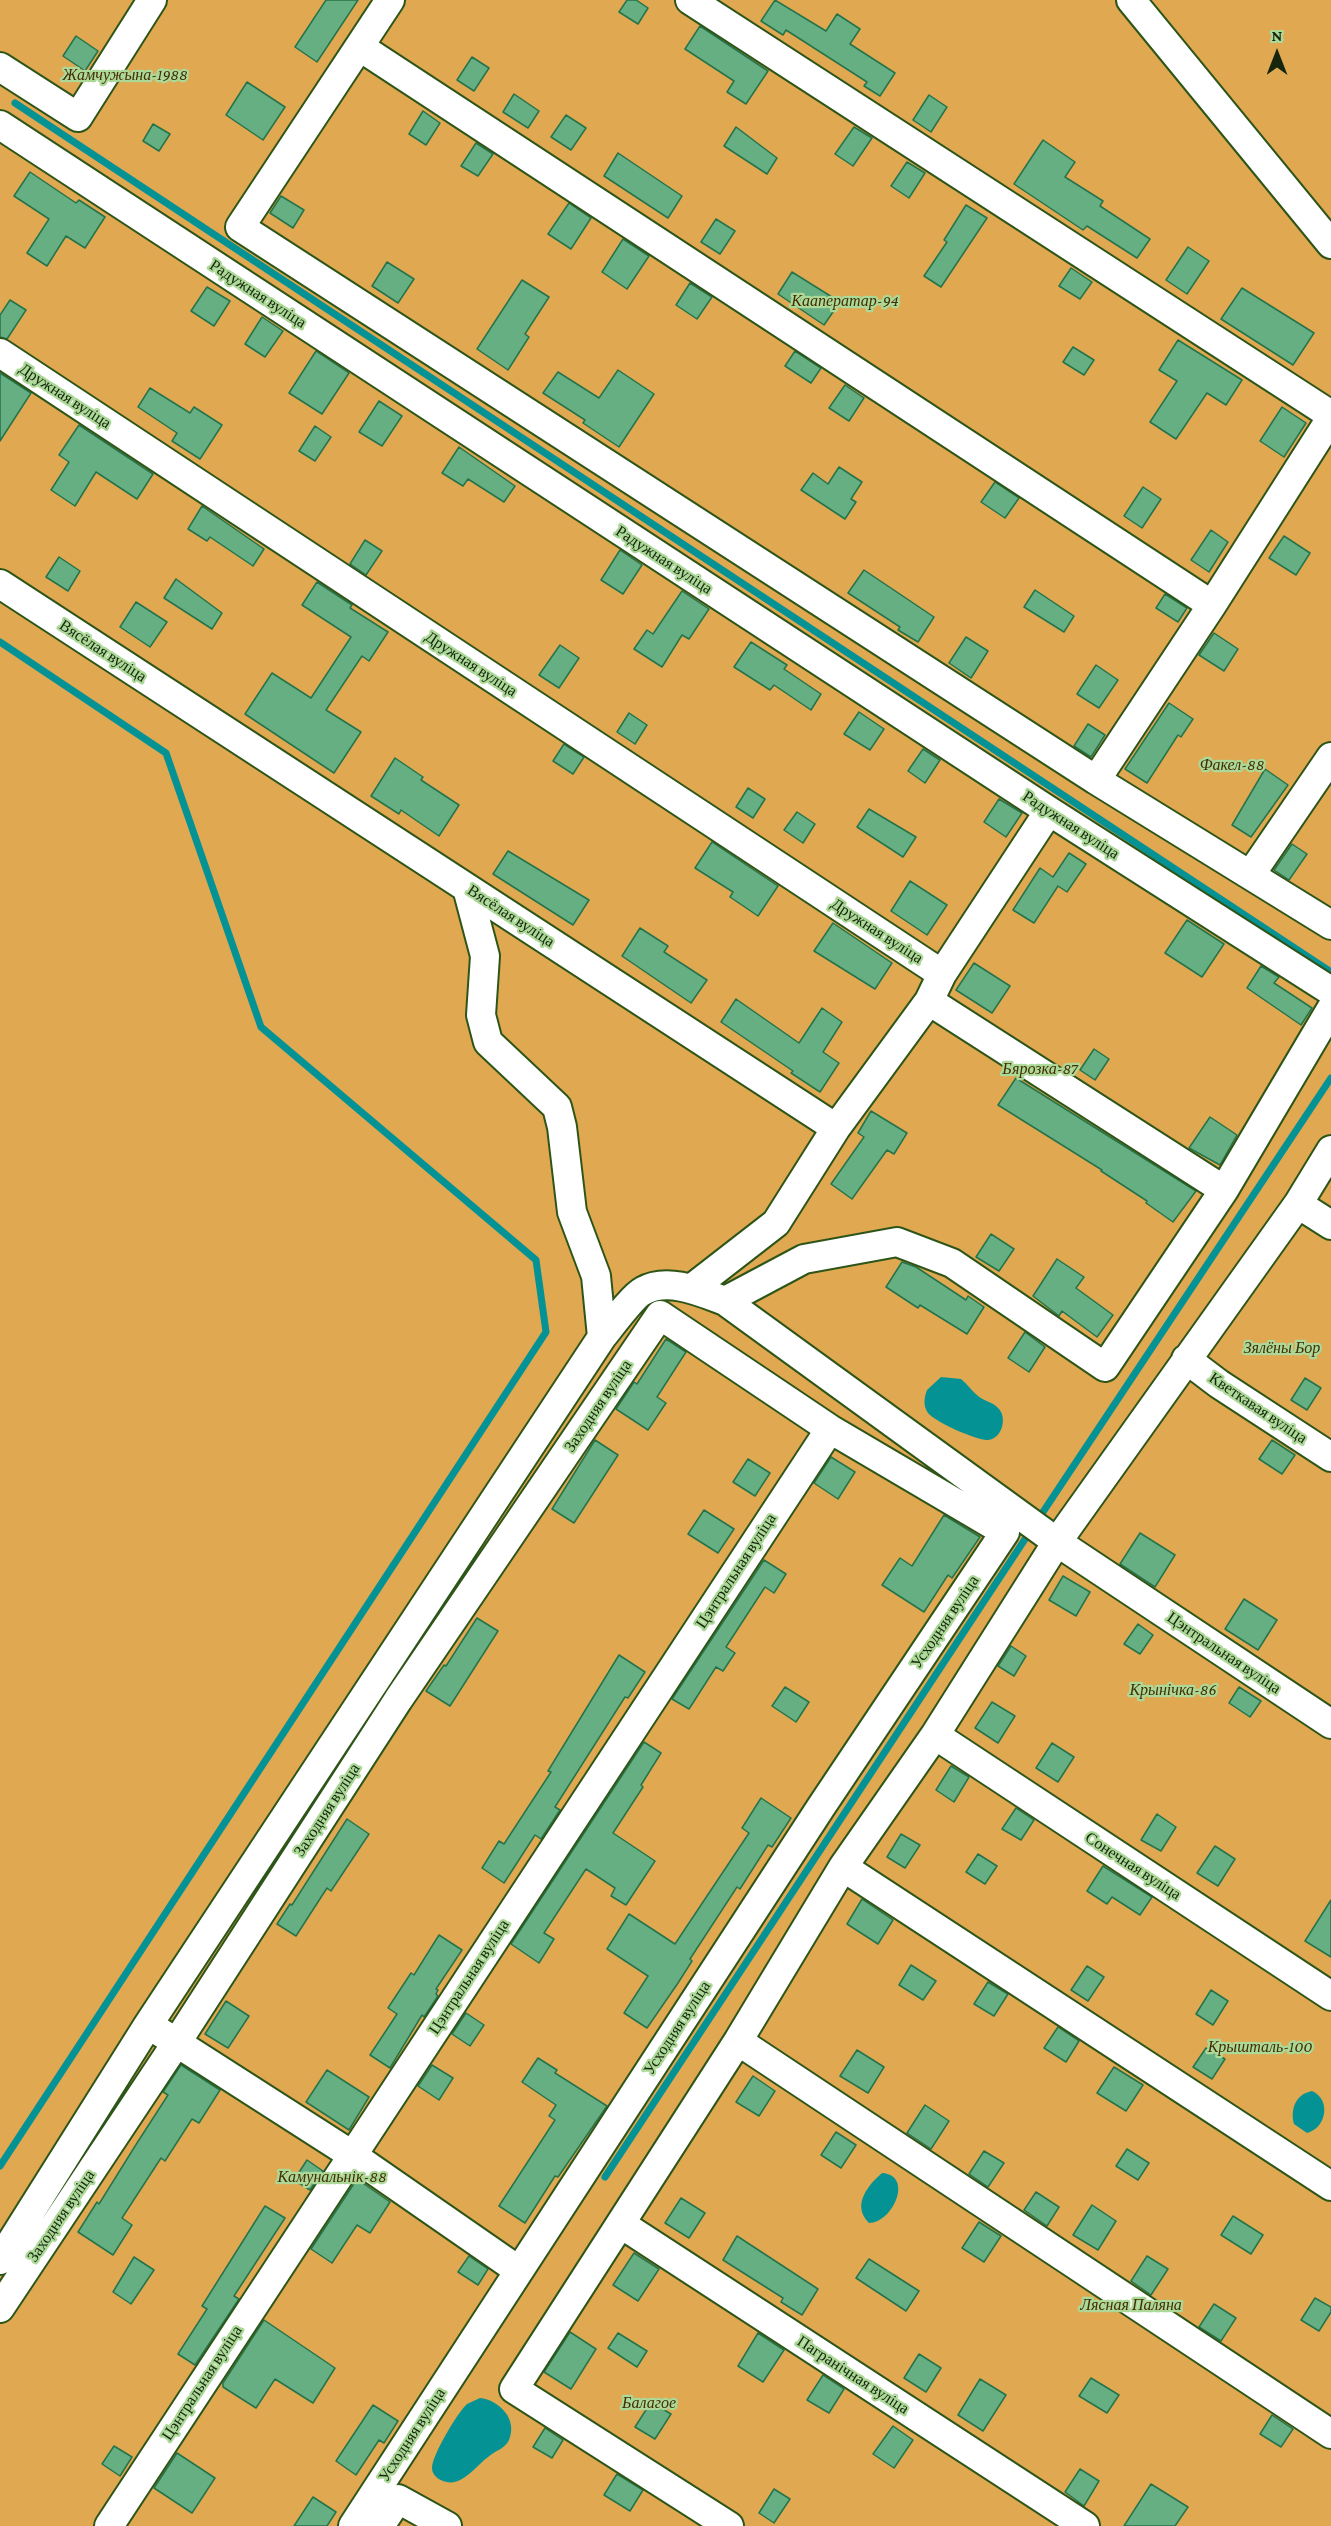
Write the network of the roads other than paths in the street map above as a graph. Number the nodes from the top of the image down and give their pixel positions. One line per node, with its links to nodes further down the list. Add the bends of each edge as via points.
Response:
1 (152, 0): 6 (street, via 78,117)
2 (390, 0): 5 (street)
3 (690, 0): 10 (street)
4 (1131, 0): 8 (street)
5 (360, 47): 12 (street); 14 (street, via 240,227)
6 (0, 67)
7 (0, 125): 15 (street, Радужная вуліца)
8 (1331, 244)
9 (0, 353): 19 (street, Дружная вуліца)
10 (1331, 416): 12 (street)
11 (0, 584): 17 (street, Вясёлая вуліца)
12 (1212, 605): 14 (street)
13 (1331, 756): 16 (street)
14 (1095, 780): 16 (street)
15 (1049, 811): 19 (street); 20 (street, Радужная вуліца)
16 (1251, 874): 18 (street)
17 (467, 888): 23 (street, Вясёлая вуліца); 30 (street, via 485,956 480,1015 488,1042 557,1107 572,1212 596,1276)
18 (1331, 925)
19 (942, 974): 21 (street)
20 (1331, 991)
21 (929, 1000): 23 (street); 25 (street)
22 (1331, 1009): 25 (street)
23 (836, 1128): 28 (street, via 776,1224)
24 (1331, 1150): 26 (street)
25 (1224, 1190): 29 (street, via 1105,1366 952,1263 897,1242 804,1259)
26 (1298, 1203): 27 (street); 31 (street)
27 (1331, 1225)
28 (691, 1289): 29 (street); 30 (street, via 662,1285 642,1291)
29 (725, 1301): 34 (street)
30 (602, 1337): 40 (street)
31 (1186, 1359): 33 (street, Кветкавая вуліца); 35 (street)
32 (830, 1429): 34 (street); 42 (street, Заходняя вуліца, via 660,1315 398,1700); 43 (street, Цэнтральная вуліца)
33 (1331, 1457)
34 (1016, 1526): 35 (street, Цэнтральная вуліца); 47 (street, Усходняя вуліца, via 821,1807)
35 (1057, 1542): 36 (street, Цэнтральная вуліца); 37 (street)
36 (1331, 1724)
37 (935, 1735): 38 (street); 39 (street, Сонечная вуліца)
38 (843, 1867): 41 (street); 44 (street)
39 (1331, 1996)
40 (148, 2025): 42 (street); 46 (street)
41 (738, 2041): 45 (street); 49 (street)
42 (177, 2042): 43 (street); 48 (street, Заходняя вуліца)
43 (352, 2155): 47 (street); 50 (street, Цэнтральная вуліца)
44 (1331, 2187)
45 (621, 2224): 54 (street, via 514,2389); 55 (street, Пагранічная вуліца)
46 (0, 2260)
47 (518, 2270): 51 (street, Усходняя вуліца)
48 (0, 2308)
49 (1331, 2434)
50 (109, 2526)
51 (353, 2526)
52 (380, 2526): 53 (street, via 398,2499)
53 (447, 2526)
54 (729, 2526)
55 (1085, 2526)

